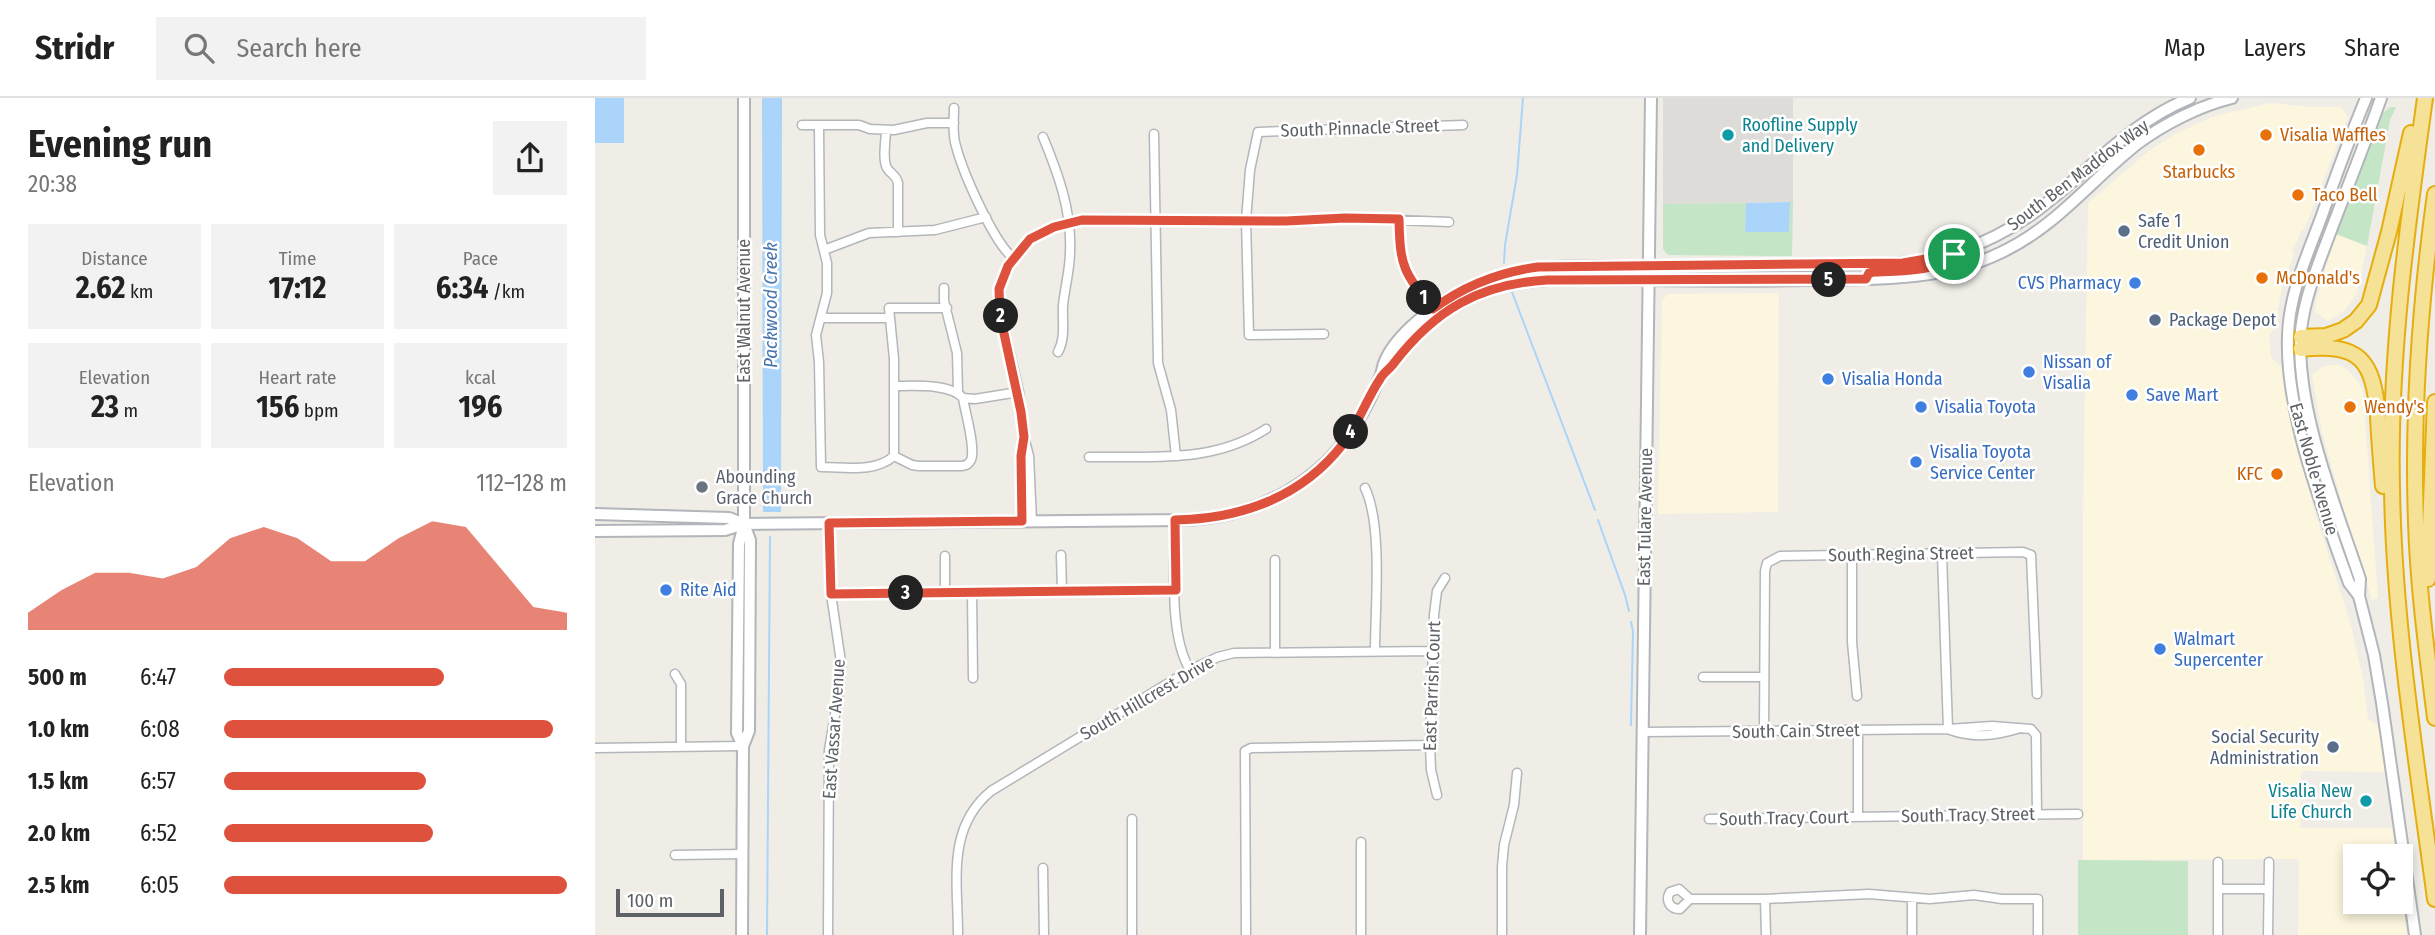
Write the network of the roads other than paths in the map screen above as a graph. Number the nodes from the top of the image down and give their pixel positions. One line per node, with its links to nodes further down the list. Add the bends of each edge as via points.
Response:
1 (744, 98): 53 (main road, East Walnut Avenue)
2 (1651, 98): 28 (main road, East Tulare Avenue)
3 (2190, 98): 26 (main road, South Ben Maddox Way, via 2118,141 2017,224)
4 (2232, 98): 29 (main road, South Ben Maddox Way, via 2175,120 2137,145 2032,236 1999,254 1931,274)
5 (2366, 98): 37 (main road, East Noble Avenue, via 2297,282 2289,323)
6 (2381, 98): 37 (main road, East Noble Avenue, via 2312,282)
7 (2419, 98): 37 (highway, via 2371,301 2343,330)
8 (2425, 98): 61 (highway, via 2394,356 2391,469)
9 (954, 108): 10 (street)
10 (954, 122): 14 (street); 18 (street, via 955,143)
11 (802, 125): 13 (street)
12 (1463, 125): 21 (street, South Pinnacle Street, via 1258,132)
13 (819, 127): 14 (street, via 859,125); 25 (street)
14 (886, 130): 24 (street, via 887,170 898,183)
15 (1154, 134): 19 (street)
16 (1042, 137): 23 (street, via 1059,174)
17 (2435, 194): 67 (highway, via 2421,305 2415,409)
18 (986, 217): 24 (street, via 935,230); 27 (street, via 999,245)
19 (1155, 219): 21 (street); 23 (street); 46 (street, via 1157,363 1171,410)
20 (1399, 219): 21 (street); 22 (street); 33 (street, via 1405,272)
21 (1246, 220): 36 (street, via 1249,335)
22 (1449, 222)
23 (1068, 223): 27 (street, via 1030,239); 38 (street, via 1064,342)
24 (898, 232): 25 (street, via 869,233)
25 (824, 250): 35 (street, via 827,283)
26 (1954, 254): 28 (main road, South Ben Maddox Way, via 1903,263); 29 (main road, via 1944,264 1874,272)
27 (1013, 258): 41 (street, via 1002,277 1000,315)
28 (1648, 267): 30 (main road, East Tulare Avenue); 33 (main road, South Ben Maddox Way, via 1521,270 1471,286)
29 (1866, 279): 30 (main road, South Ben Maddox Way)
30 (1648, 281): 39 (main road, South Ben Maddox Way, via 1547,280 1491,288 1439,316); 82 (main road, East Tulare Avenue)
31 (943, 288): 32 (street)
32 (947, 308): 34 (street); 42 (street)
33 (1433, 309): 39 (main road, South Ben Maddox Way, via 1394,347)
34 (890, 313): 35 (street); 40 (street)
35 (822, 318): 45 (street, via 816,335 821,467 876,467)
36 (1324, 334)
37 (2296, 345): 61 (highway, via 2350,352 2372,376); 120 (main road, East Noble Avenue, via 2310,419 2360,579 2359,596 2379,685)
38 (1058, 352)
39 (1381, 376): 50 (main road, South Ben Maddox Way, via 1344,443 1305,481 1245,511)
40 (894, 386): 42 (street, via 925,386); 45 (street)
41 (1019, 392): 42 (street, via 975,399); 51 (street, via 1030,467)
42 (960, 395): 45 (street, via 971,440 968,464 919,466)
43 (2435, 402): 67 (highway)
44 (1266, 429): 46 (street, via 1221,450)
45 (894, 456)
46 (1176, 456): 47 (street)
47 (1089, 457)
48 (1365, 488): 68 (street, via 1375,524)
49 (595, 514): 53 (main road, South Ben Maddox Way, via 729,518)
50 (1175, 520): 51 (main road, South Ben Maddox Way); 62 (street)
51 (1027, 521): 52 (main road, South Ben Maddox Way)
52 (829, 523): 53 (main road, South Ben Maddox Way); 66 (street, East Vassar Avenue)
53 (744, 524): 54 (main road, South Ben Maddox Way, via 725,530); 84 (main road, East Walnut Avenue, via 739,544 737,642 737,733)
54 (595, 531)
55 (1942, 554): 57 (street, South Regina Street); 76 (street, South Regina Street, via 2031,555); 79 (street)
56 (1061, 555): 63 (street)
57 (1852, 555): 74 (street, South Regina Street, via 1780,556 1767,563); 77 (street)
58 (945, 556): 64 (street)
59 (1275, 559): 70 (street)
60 (1445, 578): 69 (street, East Parrish Court, via 1437,591)
61 (2396, 582): 105 (highway)
62 (1176, 590): 63 (street); 71 (street, via 1176,633)
63 (1062, 591): 65 (street)
64 (945, 593): 65 (street); 66 (street)
65 (972, 593): 75 (street)
66 (831, 594): 107 (street, East Vassar Avenue, via 841,662 829,750)
67 (2424, 634): 78 (highway)
68 (1375, 651): 69 (street, South Hillcrest Drive); 70 (street, South Hillcrest Drive)
69 (1433, 651): 83 (street, East Parrish Court)
70 (1275, 652): 71 (street, South Hillcrest Drive, via 1226,655)
71 (1190, 670): 108 (street, South Hillcrest Drive, via 978,802 961,831 957,850)
72 (674, 674): 85 (street, via 681,684)
73 (1703, 677): 74 (street)
74 (1764, 677): 81 (street)
75 (973, 678)
76 (2037, 694)
77 (1857, 696)
78 (2435, 718)
79 (1948, 729): 80 (street, South Cain Street); 89 (street, South Cain Street, via 1969,735 2034,731)
80 (1859, 730): 81 (street, South Cain Street); 91 (street)
81 (1764, 731): 82 (street, South Cain Street)
82 (1644, 732): 114 (main road, East Tulare Avenue)
83 (1430, 745): 88 (street, East Parrish Court); 111 (street, via 1245,751)
84 (743, 746): 85 (street); 95 (main road, East Walnut Avenue)
85 (681, 747): 86 (street)
86 (595, 748)
87 (1517, 774): 113 (street, via 1504,845)
88 (1437, 794)
89 (2037, 814): 90 (street, South Tracy Street); 91 (street, South Tracy Street)
90 (2078, 814)
91 (1859, 817): 93 (street, South Tracy Court)
92 (1132, 819): 110 (street)
93 (1709, 819)
94 (1361, 842): 112 (street)
95 (743, 854): 96 (street); 106 (main road, East Walnut Avenue)
96 (675, 856)
97 (2218, 862): 100 (street)
98 (2269, 862): 101 (street)
99 (1043, 868): 109 (street)
100 (2218, 889): 101 (street); 118 (street)
101 (2268, 889): 119 (street)
102 (1912, 898): 104 (street, via 1869,894); 116 (street); 117 (street, via 2038,899)
103 (1690, 899): 104 (street)
104 (1765, 899): 115 (street)
105 (2435, 899)
106 (742, 935)
107 (828, 935)
108 (958, 935)
109 (1044, 935)
110 (1132, 935)
111 (1245, 935)
112 (1361, 935)
113 (1502, 935)
114 (1640, 935)
115 (1766, 935)
116 (1912, 935)
117 (2038, 935)
118 (2218, 935)
119 (2268, 935)
120 (2415, 935)

